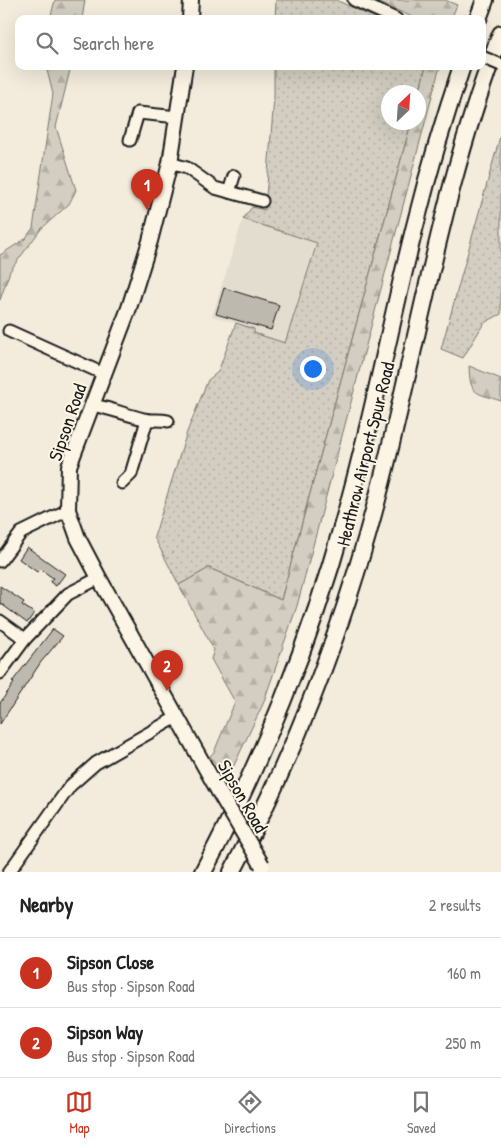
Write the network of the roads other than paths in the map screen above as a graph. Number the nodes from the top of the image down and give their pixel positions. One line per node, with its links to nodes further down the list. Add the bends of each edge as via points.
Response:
1 (192, 0): 4 (main road)
2 (354, 0): 5 (street)
3 (485, 0): 6 (highway)
4 (190, 15)
5 (387, 15)
6 (479, 15)
7 (501, 34): 34 (highway, Heathrow Airport Spur Road, via 464,144 379,493 354,575 327,657)
8 (486, 59): 9 (street, bridge)
9 (501, 66)
10 (184, 70): 12 (main road, Sipson Road)
11 (461, 70): 33 (highway, Heathrow Airport Spur Road, via 416,219 369,430 329,569 281,703 238,801)
12 (178, 117): 13 (street, via 138,113); 14 (main road, Sipson Road)
13 (130, 140)
14 (170, 163): 16 (street, via 187,168 214,188); 19 (main road, Sipson Road, via 145,258)
15 (234, 176): 16 (street)
16 (229, 192): 17 (street)
17 (262, 202)
18 (9, 330): 19 (street)
19 (104, 374): 20 (main road, Sipson Road)
20 (92, 405): 21 (street, via 116,409); 24 (main road, Sipson Road, via 69,466)
21 (146, 420): 22 (street); 23 (street, via 136,476)
22 (168, 420)
23 (122, 483)
24 (68, 510): 25 (street, via 21,533); 26 (main road, Sipson Road, via 78,538)
25 (0, 561)
26 (99, 578): 28 (street, via 68,594); 30 (main road, Sipson Road)
27 (0, 621): 28 (street)
28 (25, 639): 29 (street)
29 (0, 673)
30 (177, 717): 31 (main road, Sipson Road, bridge); 32 (street, via 96,763 70,786)
31 (264, 869)
32 (9, 872)
33 (202, 872)
34 (232, 872)

